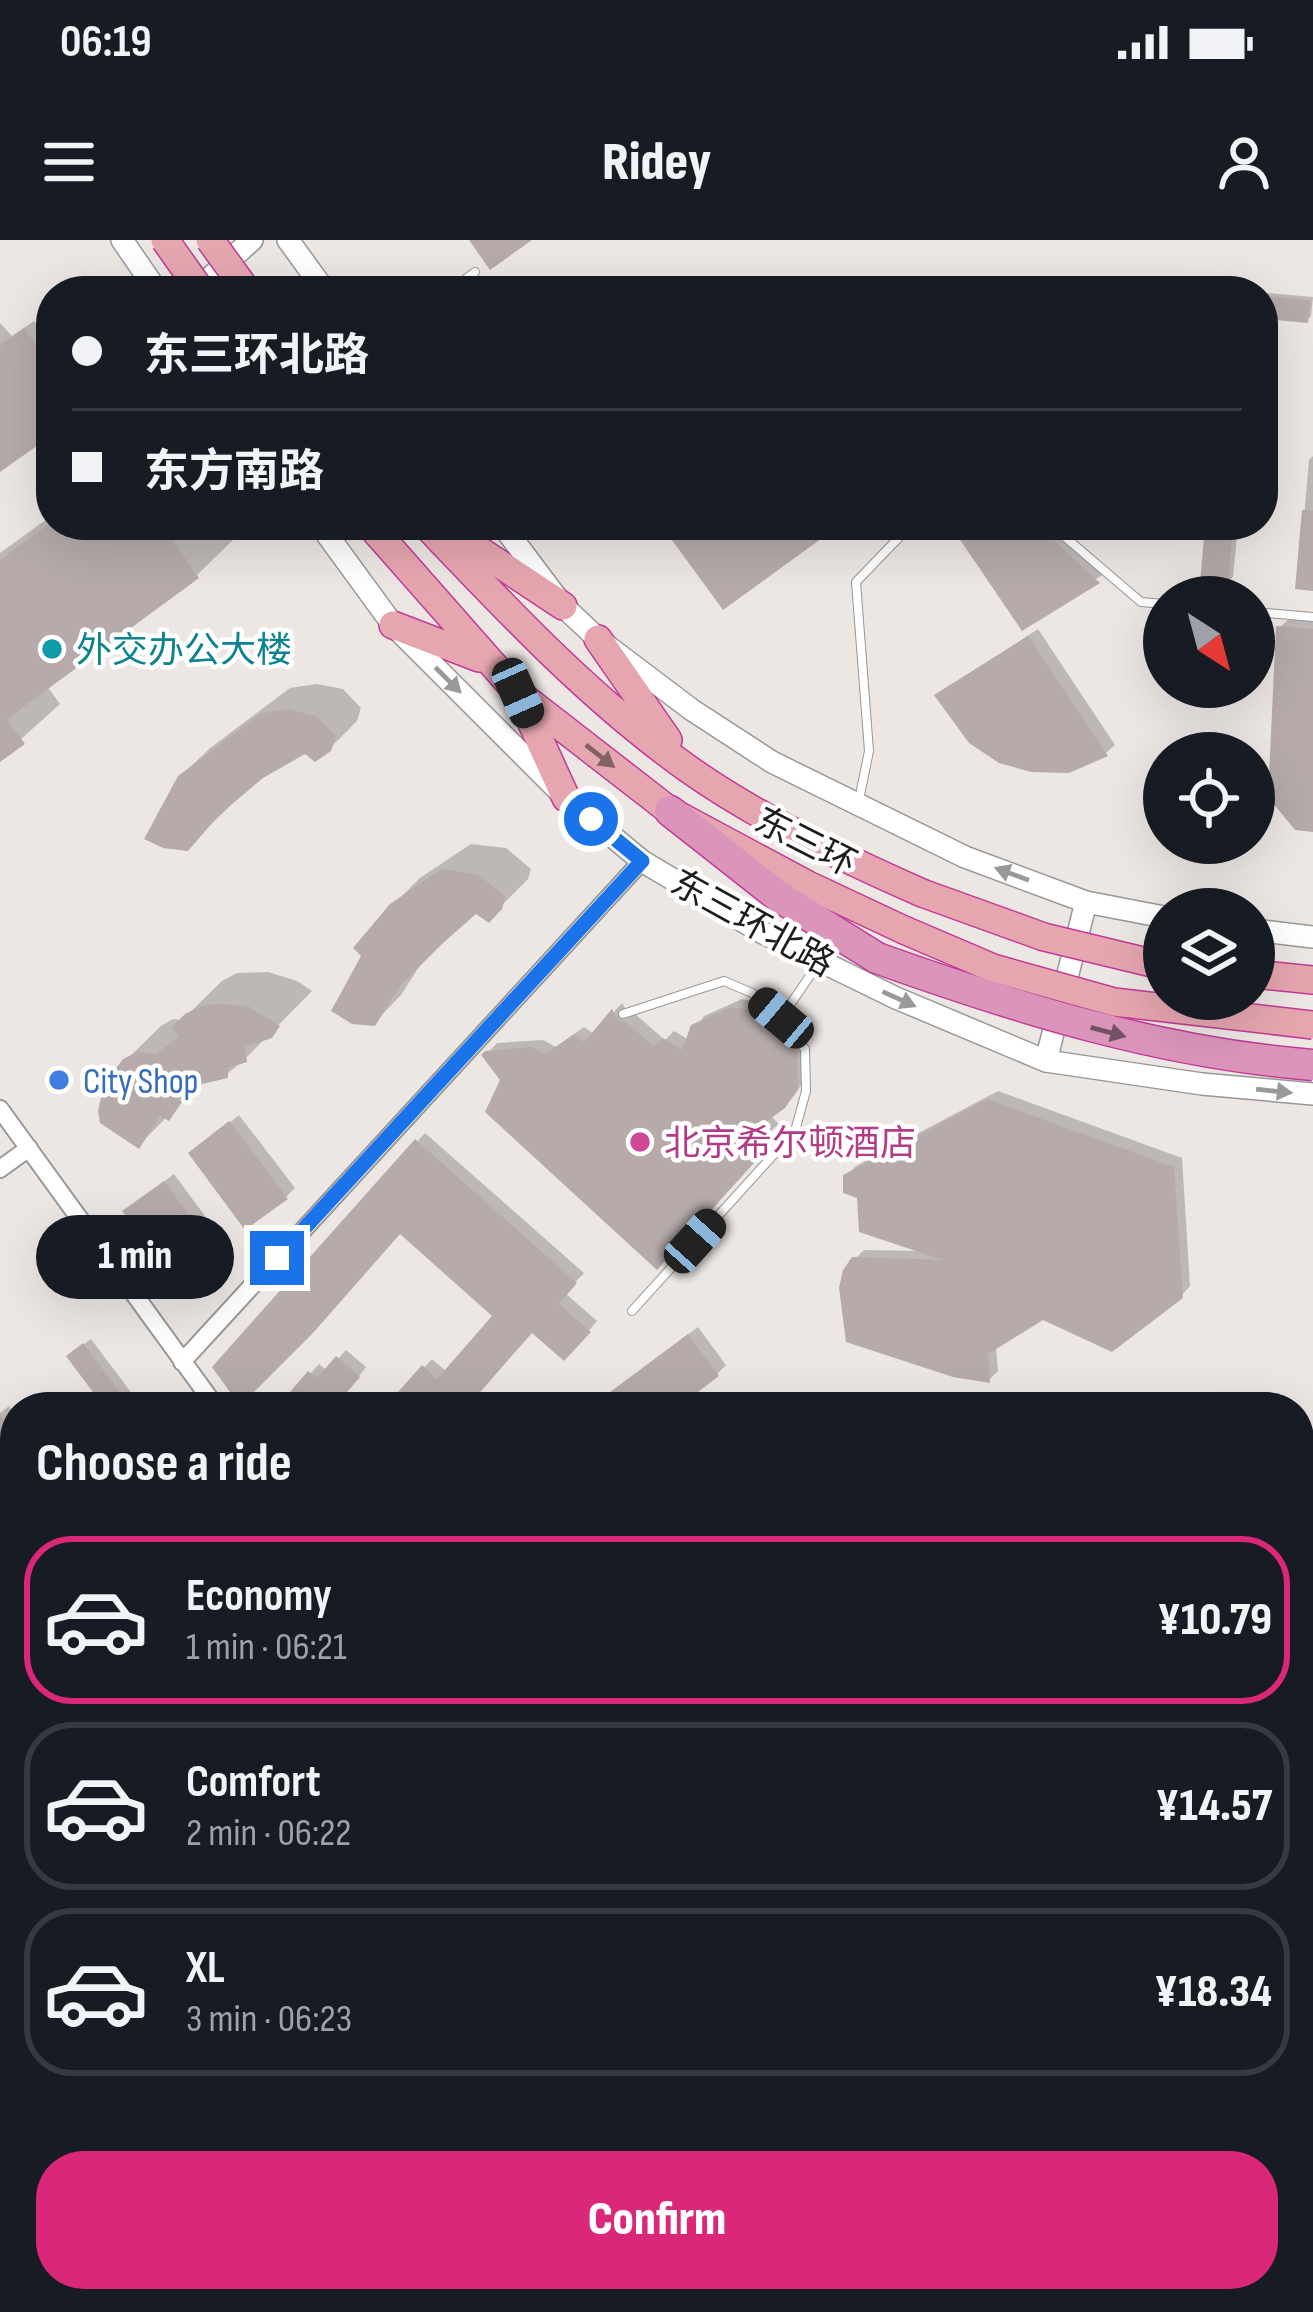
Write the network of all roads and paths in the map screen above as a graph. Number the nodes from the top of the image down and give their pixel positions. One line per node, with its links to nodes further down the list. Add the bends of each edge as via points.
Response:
1 (122, 240): 7 (street)
2 (165, 240): 8 (highway, bridge)
3 (210, 240): 10 (highway, bridge)
4 (252, 240): 9 (street)
5 (288, 240): 11 (street)
6 (475, 272): 12 (lane)
7 (147, 276)
8 (188, 276)
9 (214, 276)
10 (236, 276)
11 (314, 276)
12 (470, 276)
13 (331, 540): 24 (street, 东三环北路)
14 (383, 540): 26 (highway, 东三环)
15 (439, 540): 28 (highway, 东三环, via 549,655)
16 (463, 540): 21 (highway)
17 (513, 540): 21 (street)
18 (897, 540): 30 (lane, via 856,582 869,751)
19 (1069, 540): 20 (lane)
20 (1143, 602)
21 (562, 606): 25 (street)
22 (1275, 614): 23 (lane)
23 (1313, 617)
24 (393, 625): 26 (highway); 29 (street, 东三环北路, one-way to 29)
25 (598, 639): 28 (highway); 30 (street, via 772,762)
26 (486, 660): 27 (highway, 东三环)
27 (518, 693): 29 (highway); 31 (highway, 东三环, one-way to 31)
28 (688, 768): 38 (highway, 东三环, bridge, via 828,851 922,892 1044,937)
29 (566, 798): 32 (street, 东三环北路)
30 (859, 805): 33 (street, one-way to 30)
31 (670, 811): 43 (highway, 东三环, bridge, via 808,885 993,968 1114,1002); 45 (highway, one-way to 45, bridge, via 778,896 877,958 1120,1036)
32 (642, 861): 37 (street, 东三环北路); 51 (street)
33 (1086, 902): 34 (street); 44 (street)
34 (1143, 913)
35 (1275, 932): 36 (street)
36 (1313, 937)
37 (820, 961): 42 (lane); 44 (street, 东三环北路, one-way to 44)
38 (1143, 961)
39 (1275, 976): 40 (highway)
40 (1313, 980)
41 (623, 1014): 42 (lane, via 724,980)
42 (781, 1018): 50 (lane, via 805,1049 806,1091 795,1131)
43 (1313, 1025)
44 (1046, 1061): 46 (street, 东三环北路, one-way to 46)
45 (1313, 1065)
46 (1313, 1094)
47 (0, 1109): 48 (street)
48 (29, 1148): 49 (street); 51 (street)
49 (0, 1169)
50 (632, 1311)
51 (182, 1362): 52 (street)
52 (205, 1392)

